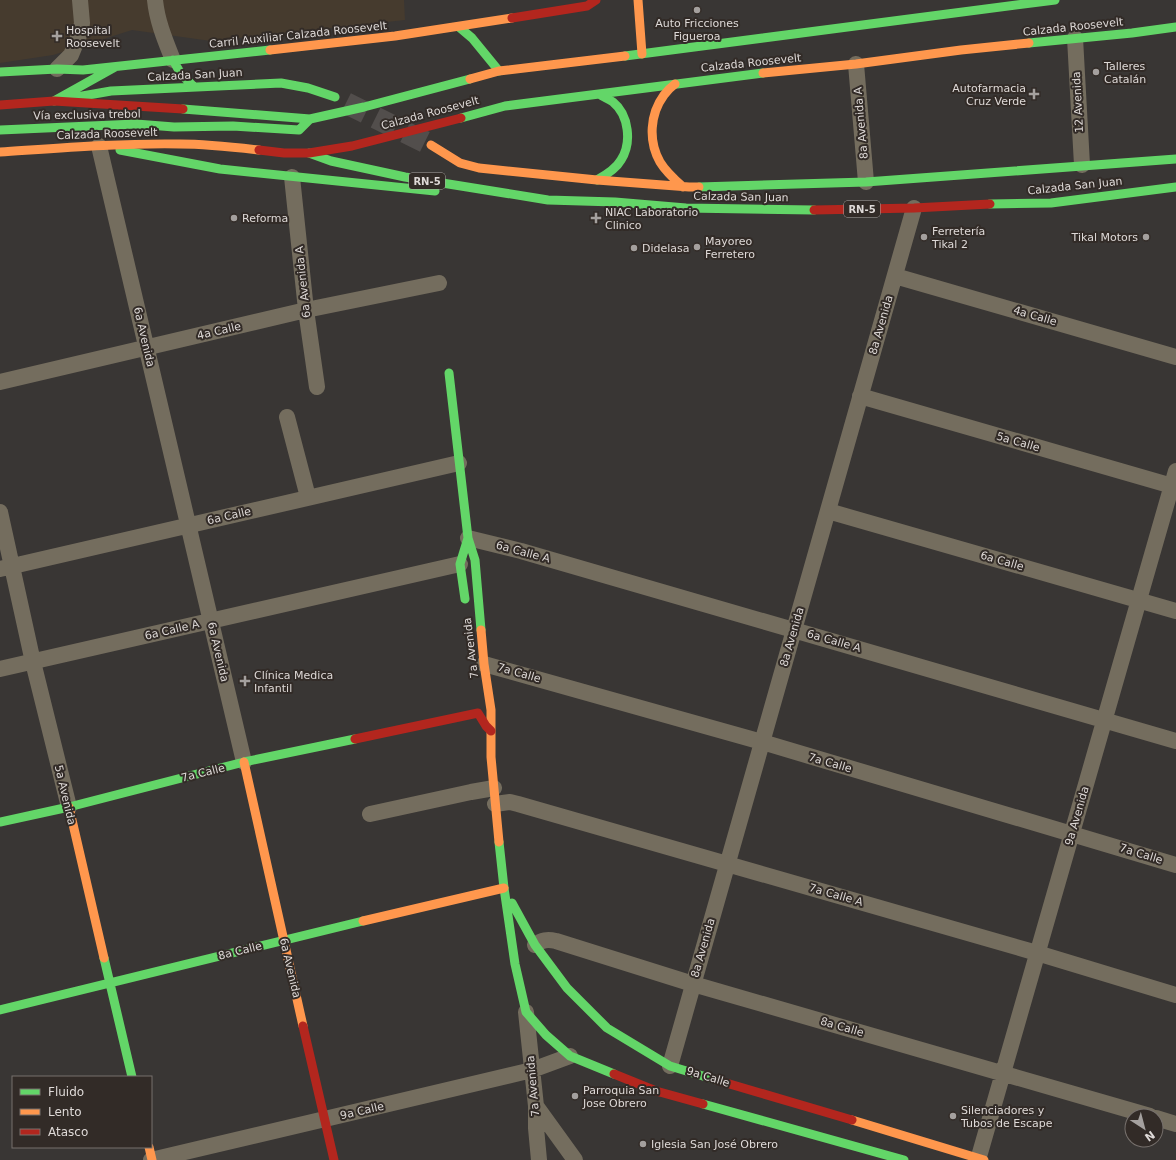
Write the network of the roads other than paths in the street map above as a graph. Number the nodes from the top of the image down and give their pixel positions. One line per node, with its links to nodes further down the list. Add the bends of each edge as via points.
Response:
1 (80, 0): 13 (street, via 80,33 71,55)
2 (155, 0): 10 (street, via 159,24)
3 (596, 0): 6 (main road, Carril Auxiliar Calzada Roosevelt, via 587,6)
4 (638, 0): 9 (main road)
5 (1054, 0): 9 (main road, Calzada Roosevelt)
6 (459, 27): 10 (main road, Carril Auxiliar Calzada Roosevelt); 14 (main road, via 472,38)
7 (1176, 27): 8 (main road, Calzada Roosevelt)
8 (1075, 38): 11 (main road, Calzada Roosevelt); 33 (street, 12 Avenida)
9 (642, 54): 14 (main road, Calzada Roosevelt)
10 (173, 60): 12 (main road, Carril Auxiliar Calzada Roosevelt); 17 (main road, via 177,70)
11 (856, 64): 16 (main road, Calzada Roosevelt); 36 (street, 8a Avenida A)
12 (115, 67): 13 (main road, Carril Auxiliar Calzada Roosevelt); 20 (main road)
13 (57, 69): 15 (main road, Carril Auxiliar Calzada Roosevelt)
14 (499, 71): 22 (main road, Calzada Roosevelt)
15 (0, 72)
16 (675, 84): 18 (main road, Calzada Roosevelt); 37 (main road, via 663,96 655,112 652,128 653,146 659,162)
17 (193, 86): 19 (main road, Calzada San Juan, via 292,84); 20 (main road, Calzada San Juan, via 111,91)
18 (599, 94): 29 (main road, Calzada Roosevelt, via 505,106); 35 (main road, via 613,102 622,115 627,129 627,145 621,160 610,172)
19 (335, 97)
20 (54, 101): 21 (main road, Calzada Roosevelt); 22 (main road, Calzada Roosevelt)
21 (0, 105)
22 (310, 119): 23 (main road, Calzada Roosevelt, via 299,130 233,126)
23 (174, 127): 24 (main road, Vía exclusiva trebol, via 136,124); 25 (main road)
24 (0, 130)
25 (226, 135)
26 (319, 142): 29 (main road)
27 (431, 145): 35 (main road, Calzada San Juan, via 460,162 479,168)
28 (99, 146): 30 (main road, Calzada Roosevelt); 31 (main road, Calzada Roosevelt, via 180,144); 34 (main road, via 220,170); 44 (street, 6a Avenida)
29 (334, 149): 31 (main road, Calzada Roosevelt)
30 (0, 152)
31 (309, 153): 39 (main road, Calzada San Juan / RN-5, via 331,161 405,177)
32 (1176, 159): 33 (main road, Calzada San Juan)
33 (1082, 165): 36 (main road, Calzada San Juan)
34 (292, 177): 39 (main road); 43 (street, 6a Avenida A)
35 (597, 180): 37 (main road, Calzada San Juan)
36 (866, 182): 37 (main road, Calzada San Juan)
37 (683, 186)
38 (1176, 186): 40 (main road, Calzada San Juan / RN-5, via 1051,203)
39 (548, 200): 40 (main road, Calzada San Juan / RN-5, via 693,208)
40 (914, 208): 41 (street, 8a Avenida)
41 (895, 276): 45 (street, 4a Calle); 49 (street, 8a Avenida)
42 (439, 283): 43 (street, 4a Calle)
43 (306, 310): 44 (street, 4a Calle); 48 (street, 6a Avenida A)
44 (146, 348): 47 (street, 4a Calle); 56 (street, 6a Avenida)
45 (1176, 357)
46 (449, 373): 51 (main road, 7a Avenida)
47 (0, 382)
48 (317, 387)
49 (860, 396): 52 (street, 5a Calle); 54 (street, 8a Avenida)
50 (287, 417): 53 (street)
51 (459, 463): 53 (street, 6a Calle); 57 (main road, 7a Avenida)
52 (1175, 481): 60 (street, 9a Avenida)
53 (308, 498): 56 (street, 6a Calle)
54 (828, 511): 60 (street, 6a Calle); 64 (street, 8a Avenida)
55 (0, 512): 59 (street, 5a Avenida)
56 (188, 525): 59 (street, 6a Calle); 63 (street, 6a Avenida)
57 (468, 538): 58 (main road, 7a Avenida); 64 (street, 6a Calle A); 66 (main road, 7a Avenida, via 475,560)
58 (460, 564): 61 (main road, 7a Avenida); 63 (street, 6a Calle A)
59 (6, 567): 65 (street, 5a Avenida)
60 (1139, 600): 62 (street, 6a Calle); 69 (street, 9a Avenida)
61 (466, 608)
62 (1176, 611)
63 (211, 621): 65 (street, 6a Calle A); 74 (street, 6a Avenida)
64 (794, 629): 69 (street, 6a Calle A); 72 (street, 8a Avenida)
65 (33, 662): 67 (street, 6a Calle A); 76 (street, 5a Avenida)
66 (484, 664): 70 (main road, 7a Avenida, via 491,710); 72 (street, 7a Calle)
67 (0, 669)
68 (477, 710): 70 (main road); 73 (main road, 7a Avenida); 74 (main road, 7a Calle)
69 (1104, 720): 71 (street, 6a Calle A); 79 (street, 9a Avenida)
70 (491, 731): 73 (main road, 7a Avenida)
71 (1176, 741)
72 (762, 742): 79 (street, 7a Calle); 80 (street, 8a Avenida)
73 (491, 757): 75 (main road, 7a Avenida)
74 (244, 762): 76 (main road, 7a Calle); 83 (main road, 6a Avenida)
75 (494, 796): 77 (street, 7a Calle A, via 471,792); 80 (street, 7a Calle A, via 505,802); 82 (main road, 7a Avenida)
76 (68, 806): 78 (main road, 7a Calle); 87 (main road, 5a Avenida)
77 (370, 814)
78 (0, 822)
79 (1072, 834): 81 (street, 7a Calle); 85 (street, 9a Avenida)
80 (727, 864): 85 (street, 7a Calle A); 88 (street, 8a Avenida)
81 (1176, 865)
82 (504, 888): 83 (main road, 8a Calle); 84 (main road, 9a Calle, via 524,926); 86 (main road, 7a Avenida)
83 (283, 940): 87 (main road, 8a Calle); 99 (main road, 6a Avenida)
84 (528, 949): 86 (main road); 88 (street, 8a Calle, via 547,939); 93 (main road, 9a Calle, via 607,1028)
85 (1037, 953): 89 (street, 7a Calle A); 95 (street, 9a Avenida)
86 (515, 964): 91 (main road)
87 (110, 984): 90 (main road, 8a Calle); 96 (main road, 5a Avenida)
88 (693, 984): 93 (street, 8a Avenida); 95 (street, 8a Calle)
89 (1176, 995)
90 (0, 1010)
91 (526, 1012): 92 (main road, via 546,1035); 94 (street, 7a Avenida)
92 (570, 1056): 94 (street, 9a Calle); 108 (main road, via 656,1091)
93 (670, 1066): 103 (main road, 9a Calle)
94 (532, 1070): 97 (street, 7a Avenida); 99 (street, 9a Calle)
95 (1003, 1073): 98 (street, 8a Calle); 103 (street, 9a Avenida)
96 (132, 1076)
97 (536, 1106): 106 (street, 7a Avenida); 107 (street)
98 (1124, 1108)
99 (324, 1120): 104 (street, 9a Calle); 105 (main road, 6a Avenida)
100 (1164, 1120): 101 (street)
101 (1176, 1124)
102 (149, 1148): 104 (main road)
103 (980, 1159)
104 (152, 1160)
105 (334, 1160)
106 (539, 1160)
107 (575, 1160)
108 (904, 1160)

